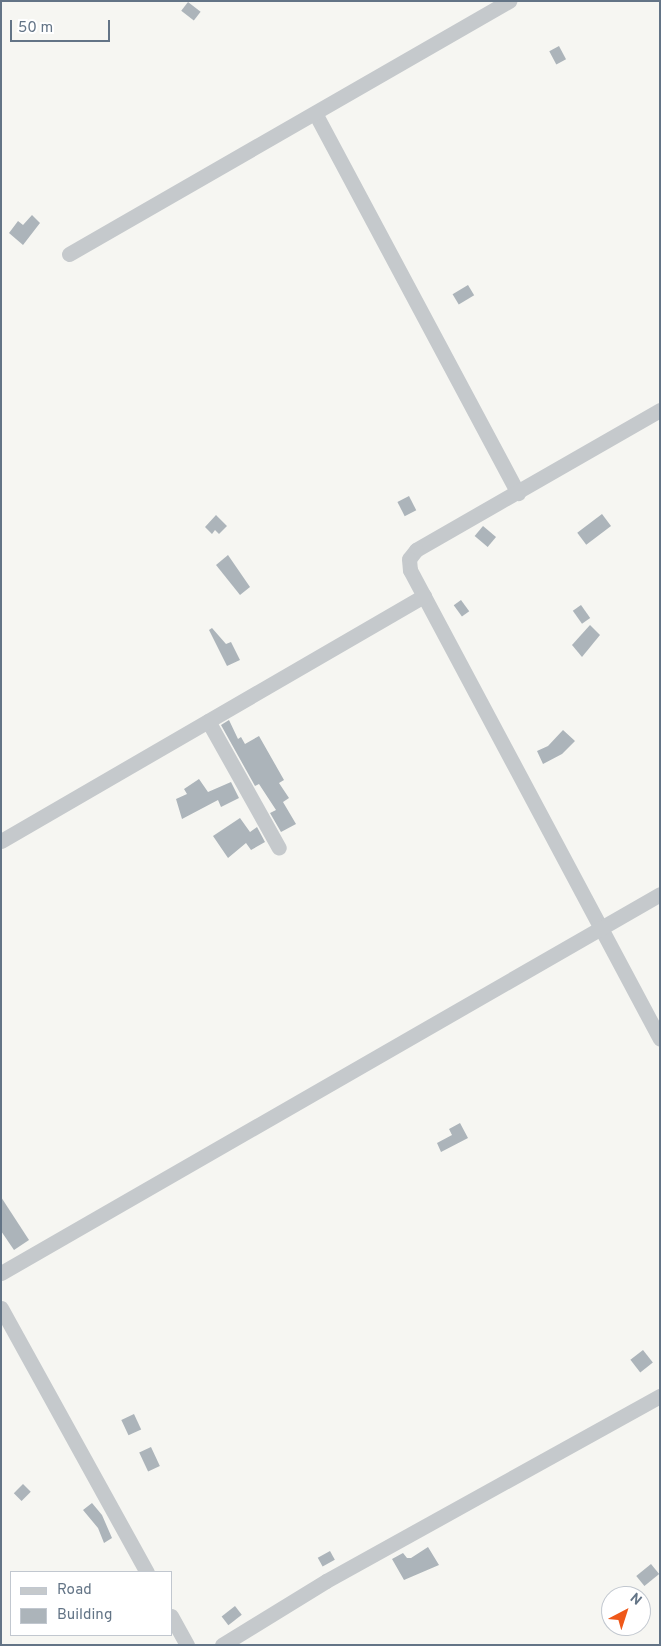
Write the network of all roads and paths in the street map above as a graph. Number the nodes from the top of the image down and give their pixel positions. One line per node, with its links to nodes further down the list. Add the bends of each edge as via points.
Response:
1 (509, 1): 2 (street)
2 (315, 113): 3 (street); 5 (street)
3 (69, 254)
4 (660, 410): 5 (street)
5 (518, 493): 6 (street, via 416,550 409,559 410,570)
6 (424, 596): 7 (street); 11 (street)
7 (208, 721): 8 (street); 9 (street)
8 (1, 841)
9 (279, 848)
10 (660, 894): 11 (street)
11 (602, 926): 12 (street); 13 (street)
12 (660, 1039)
13 (1, 1273)
14 (1, 1308): 16 (street)
15 (660, 1396): 19 (street, via 326,1581)
16 (146, 1571)
17 (172, 1618): 18 (street)
18 (187, 1645)
19 (222, 1645)

